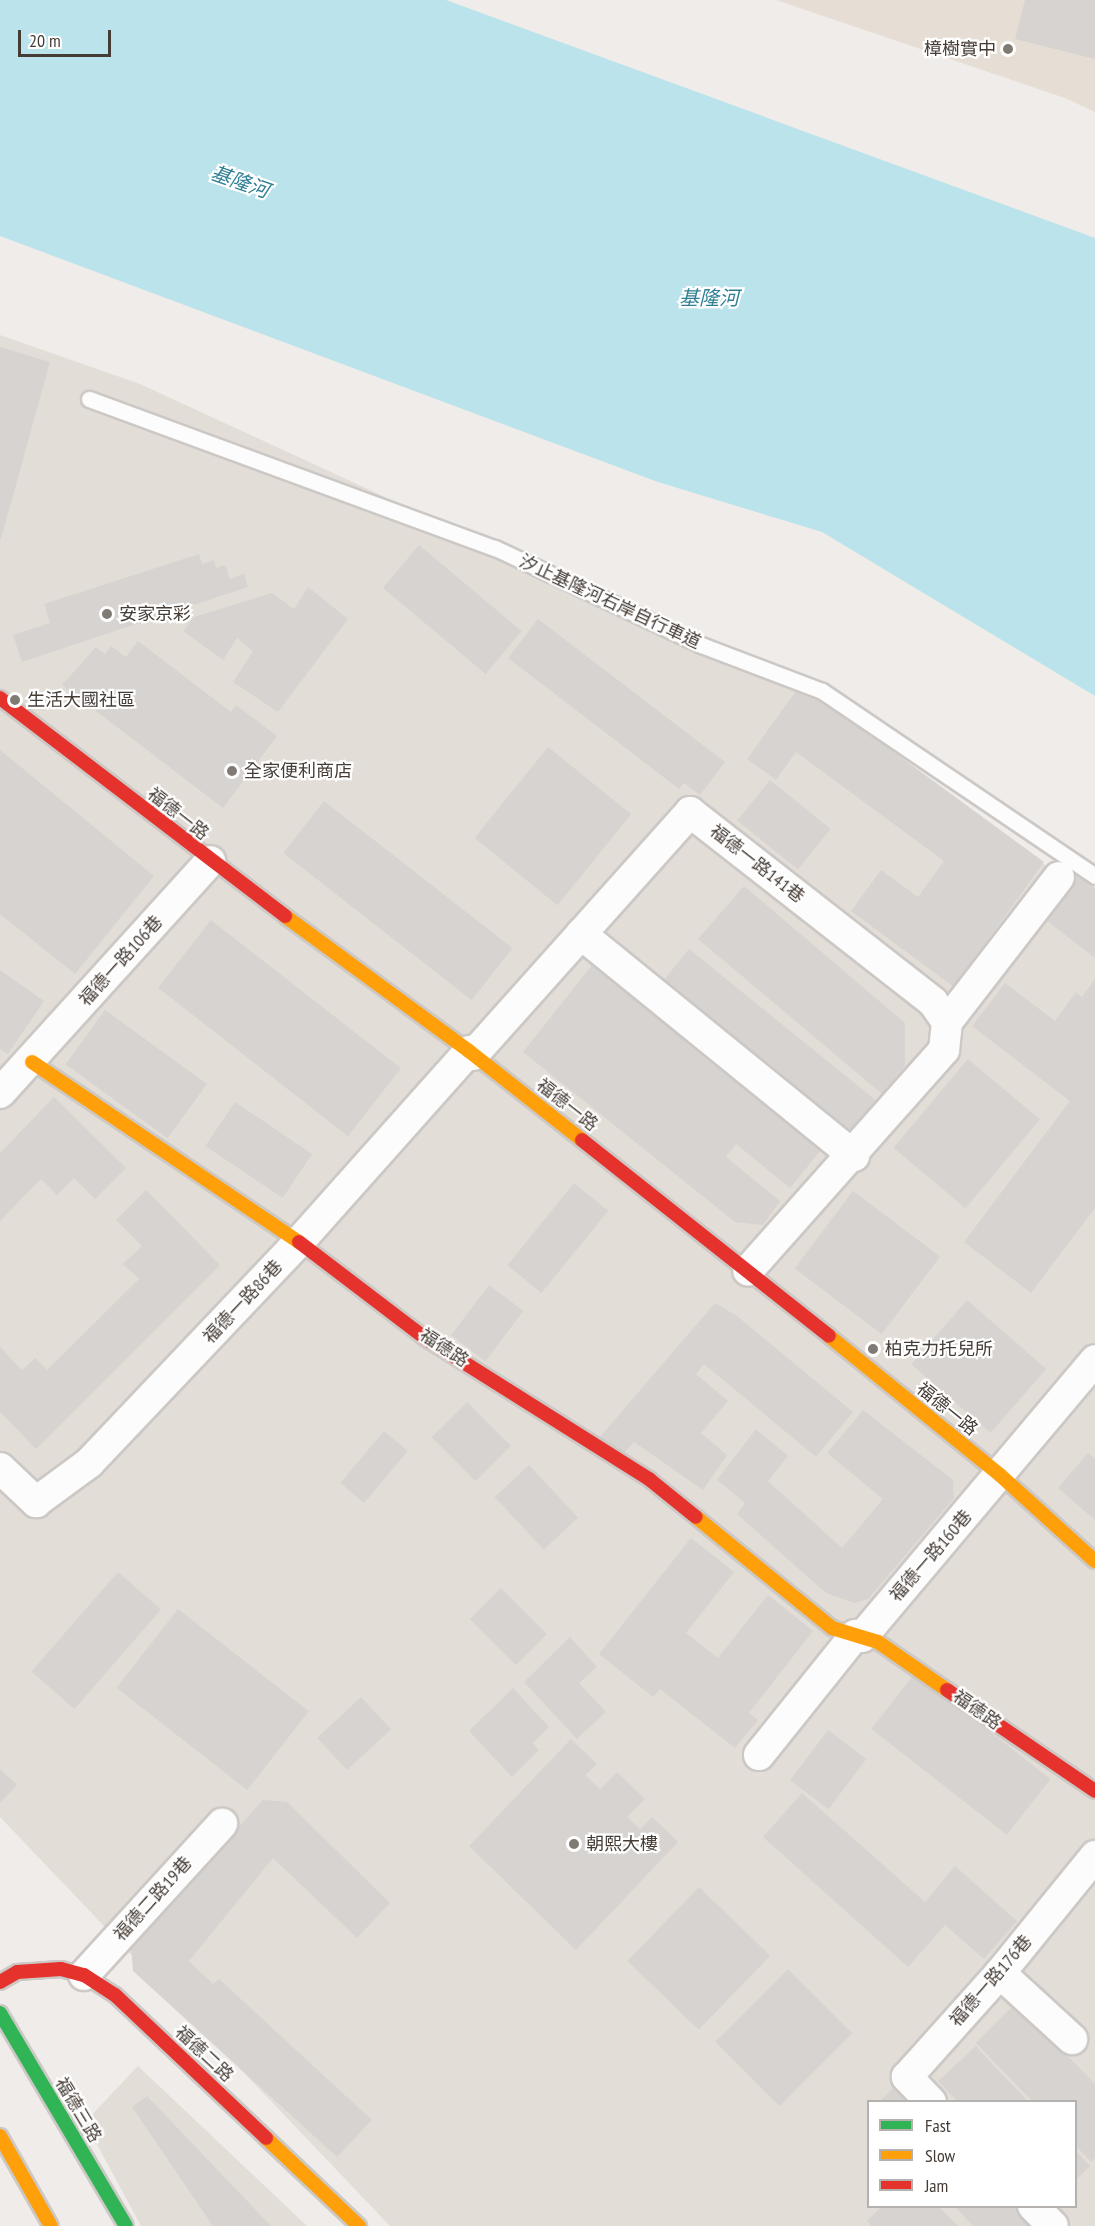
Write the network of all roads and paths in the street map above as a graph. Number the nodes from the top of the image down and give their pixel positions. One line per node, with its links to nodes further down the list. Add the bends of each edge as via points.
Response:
1 (89, 399): 4 (lane, 汐止基隆河右岸自行車道, via 495,548 701,645 822,691)
2 (0, 698): 3 (main road, 福德一路)
3 (210, 861): 8 (main road, 福德一路); 9 (street, 福德一路106巷)
4 (1095, 876)
5 (1059, 877): 7 (street)
6 (581, 934): 7 (street, 福德一路141巷, via 690,812 933,1002); 8 (street, 福德一路141巷); 11 (street)
7 (947, 1022): 11 (street, via 944,1050)
8 (471, 1053): 12 (street, 福德一路86巷); 13 (main road, 福德一路)
9 (32, 1062): 10 (street); 12 (main road, 福德路)
10 (0, 1093)
11 (854, 1156): 13 (street)
12 (299, 1242): 15 (street, 福德一路86巷, via 89,1463 36,1502); 18 (main road, 福德路, via 425,1338 649,1479 832,1628)
13 (748, 1271): 16 (main road, 福德一路)
14 (1095, 1360): 16 (street, 福德一路160巷)
15 (0, 1468)
16 (1000, 1475): 17 (main road, 福德一路); 18 (street, 福德一路160巷)
17 (1095, 1561)
18 (858, 1636): 19 (street); 20 (main road, 福德路, via 878,1642)
19 (759, 1755)
20 (1095, 1791)
21 (222, 1824): 24 (street, 福德二路19巷)
22 (1095, 1856): 23 (street, 福德一路176巷)
23 (1000, 1973): 27 (street); 28 (street, 福德一路176巷, via 907,2077)
24 (84, 1975): 25 (main road, 福德二路, via 61,1969 28,1971 17,1972); 33 (main road, 福德二路, via 115,1995)
25 (0, 1982)
26 (0, 2013): 32 (main road, 福德三路)
27 (1072, 2039)
28 (929, 2100)
29 (0, 2136): 31 (main road)
30 (1035, 2208): 34 (street)
31 (51, 2226)
32 (126, 2226)
33 (359, 2226)
34 (1053, 2226)

